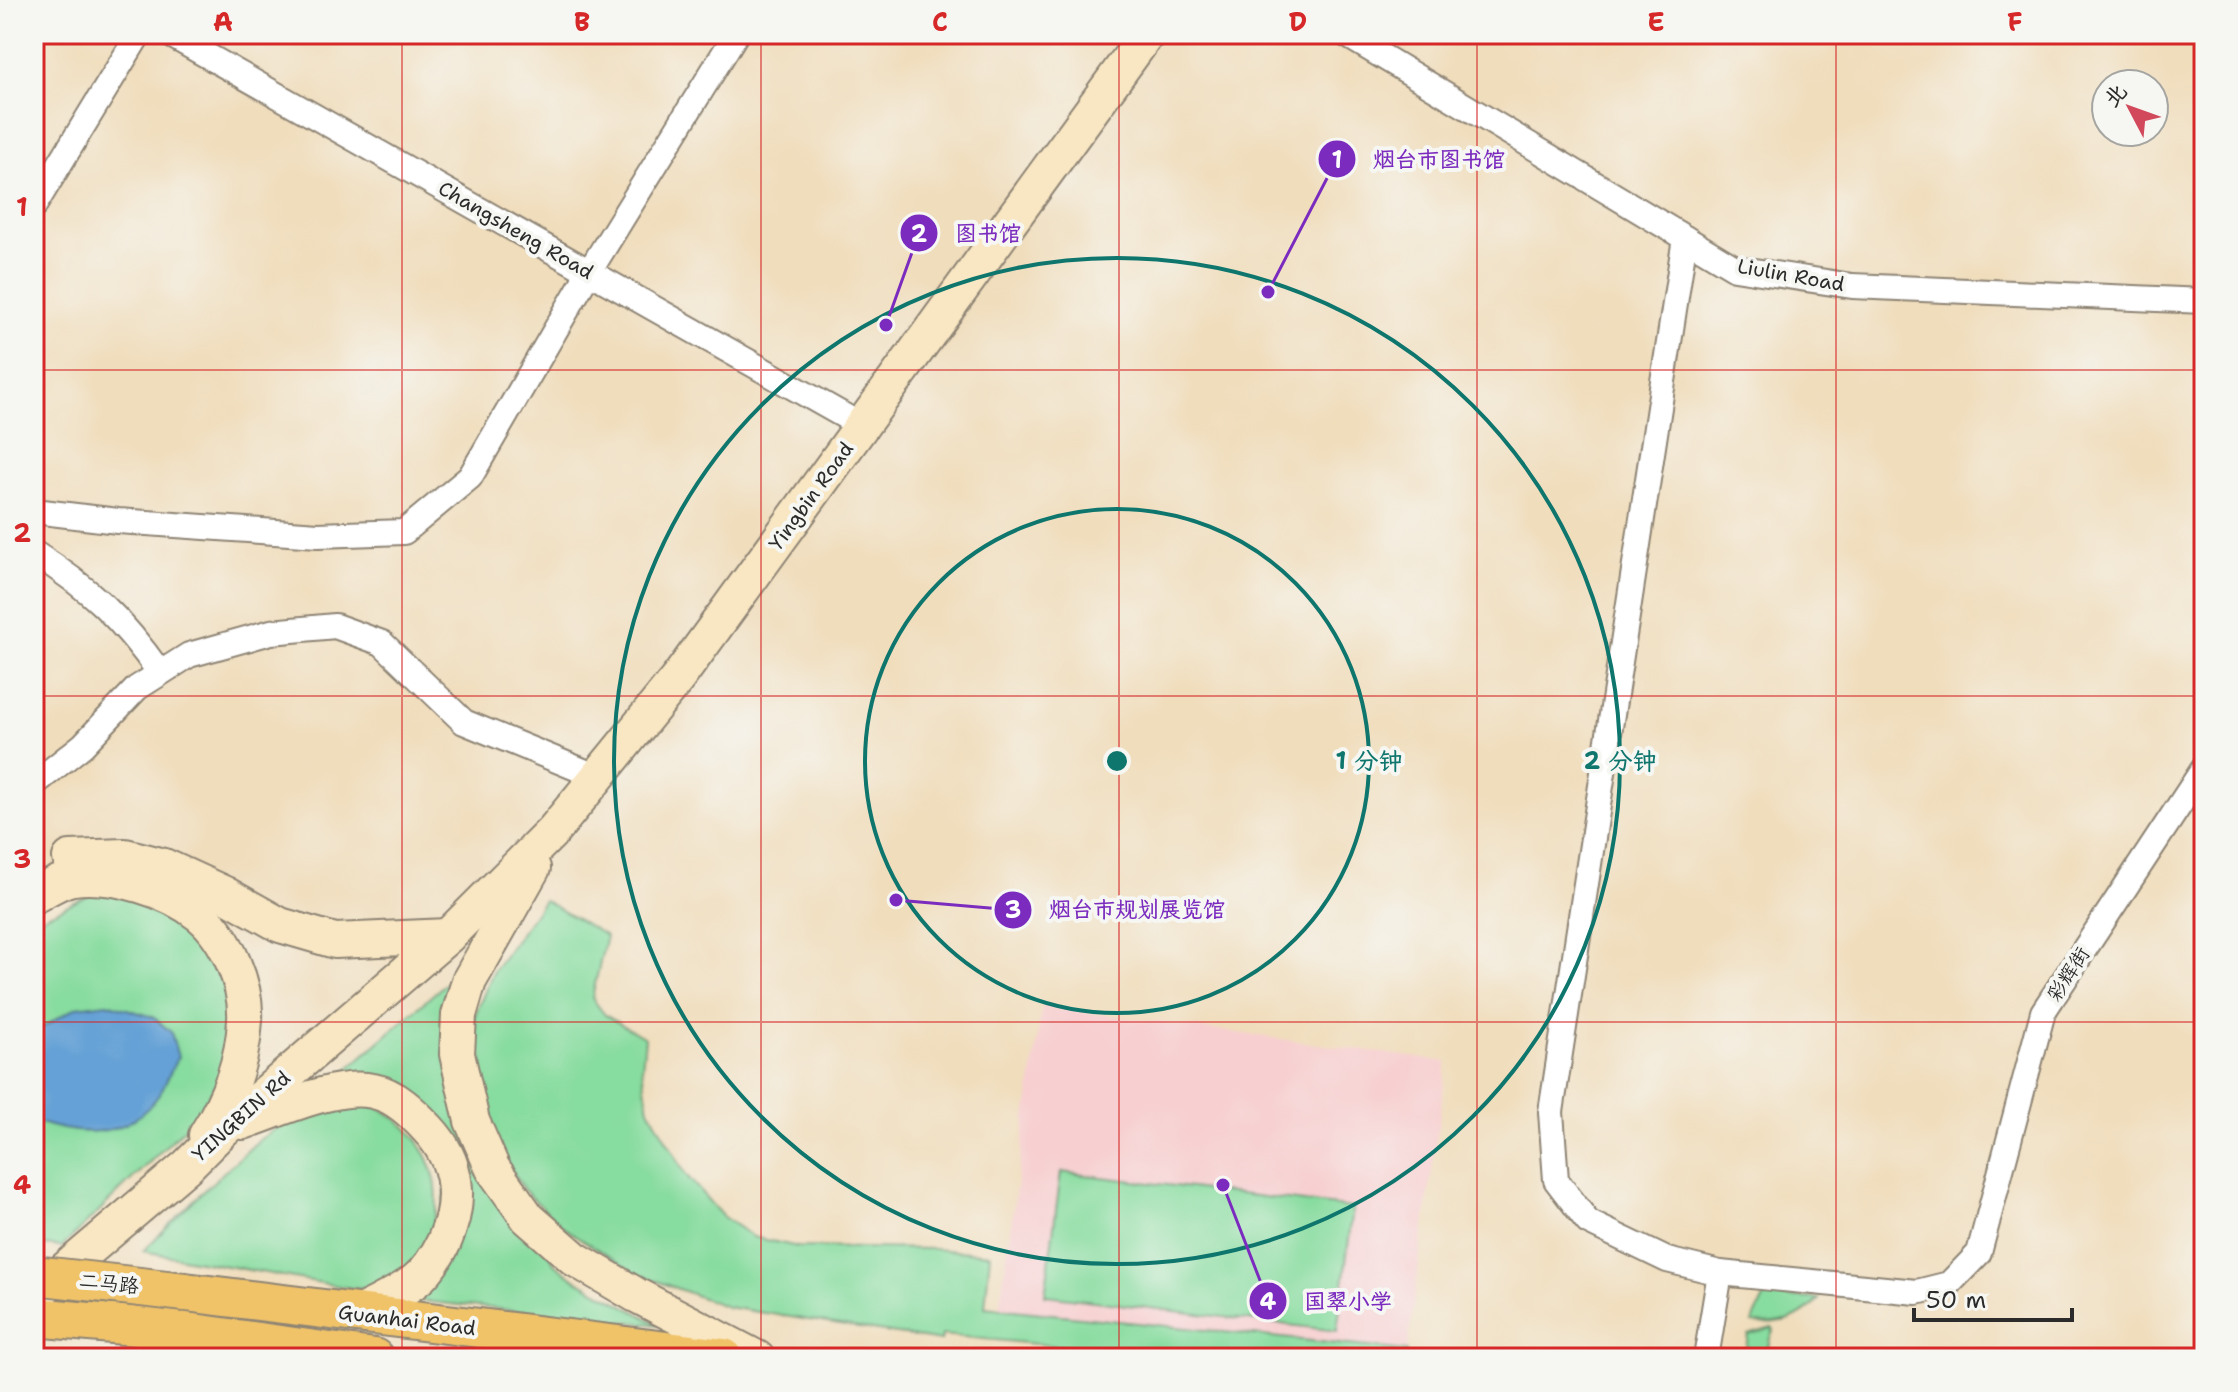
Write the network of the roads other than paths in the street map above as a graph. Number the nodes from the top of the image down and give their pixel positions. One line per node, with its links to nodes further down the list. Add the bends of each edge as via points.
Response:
1 (139, 34): 6 (street)
2 (169, 34): 8 (street, Changsheng Road)
3 (736, 34): 8 (street)
4 (1147, 34): 10 (main road, Yingbin Road)
5 (1345, 34): 7 (street, Liulin Road)
6 (34, 206)
7 (1685, 238): 9 (street, Liulin Road, via 1735,268 1852,286); 23 (street, via 1551,1112 1556,1180 1588,1222 1667,1260)
8 (589, 272): 10 (street, Changsheng Road); 11 (street, via 470,477 404,532 318,535)
9 (2204, 301)
10 (862, 426): 15 (main road, Yingbin Road, via 678,678)
11 (34, 511)
12 (34, 553): 13 (street, via 103,604)
13 (160, 673): 15 (street, via 189,655 271,632 335,626 382,643 464,722); 16 (street)
14 (2204, 768): 23 (street, 彩辉街, via 2043,1012 1979,1253 1949,1284 1917,1292)
15 (598, 777): 17 (main road, Yingbin Road)
16 (34, 784)
17 (554, 830): 20 (main road, Yingbin Road); 33 (main road, via 469,981 459,1015 457,1054 472,1121 493,1169 528,1218 575,1259)
18 (34, 871): 20 (main road, via 61,859 125,856 164,866 280,925 335,941)
19 (34, 896): 22 (main road, via 70,878 108,878 158,890 201,916 222,941 240,979 246,1018 239,1063 224,1106)
20 (448, 936): 21 (main road, YINGBIN Rd)
21 (224, 1129): 22 (main road, YINGBIN Rd); 27 (main road, via 333,1091 373,1091 396,1100 438,1140 453,1169 453,1222 436,1258 417,1280)
22 (187, 1166): 26 (main road, YINGBIN Rd)
23 (1720, 1273): 34 (street)
24 (34, 1275): 25 (main road, 二马路, bridge)
25 (185, 1292): 27 (main road, Guanhai Road)
26 (34, 1296)
27 (357, 1314): 32 (main road, Guanhai Road)
28 (34, 1317): 29 (main road, 二马路)
29 (157, 1328): 30 (main road); 31 (main road, 二马路)
30 (193, 1358)
31 (374, 1358)
32 (724, 1358)
33 (757, 1358)
34 (1706, 1358)

